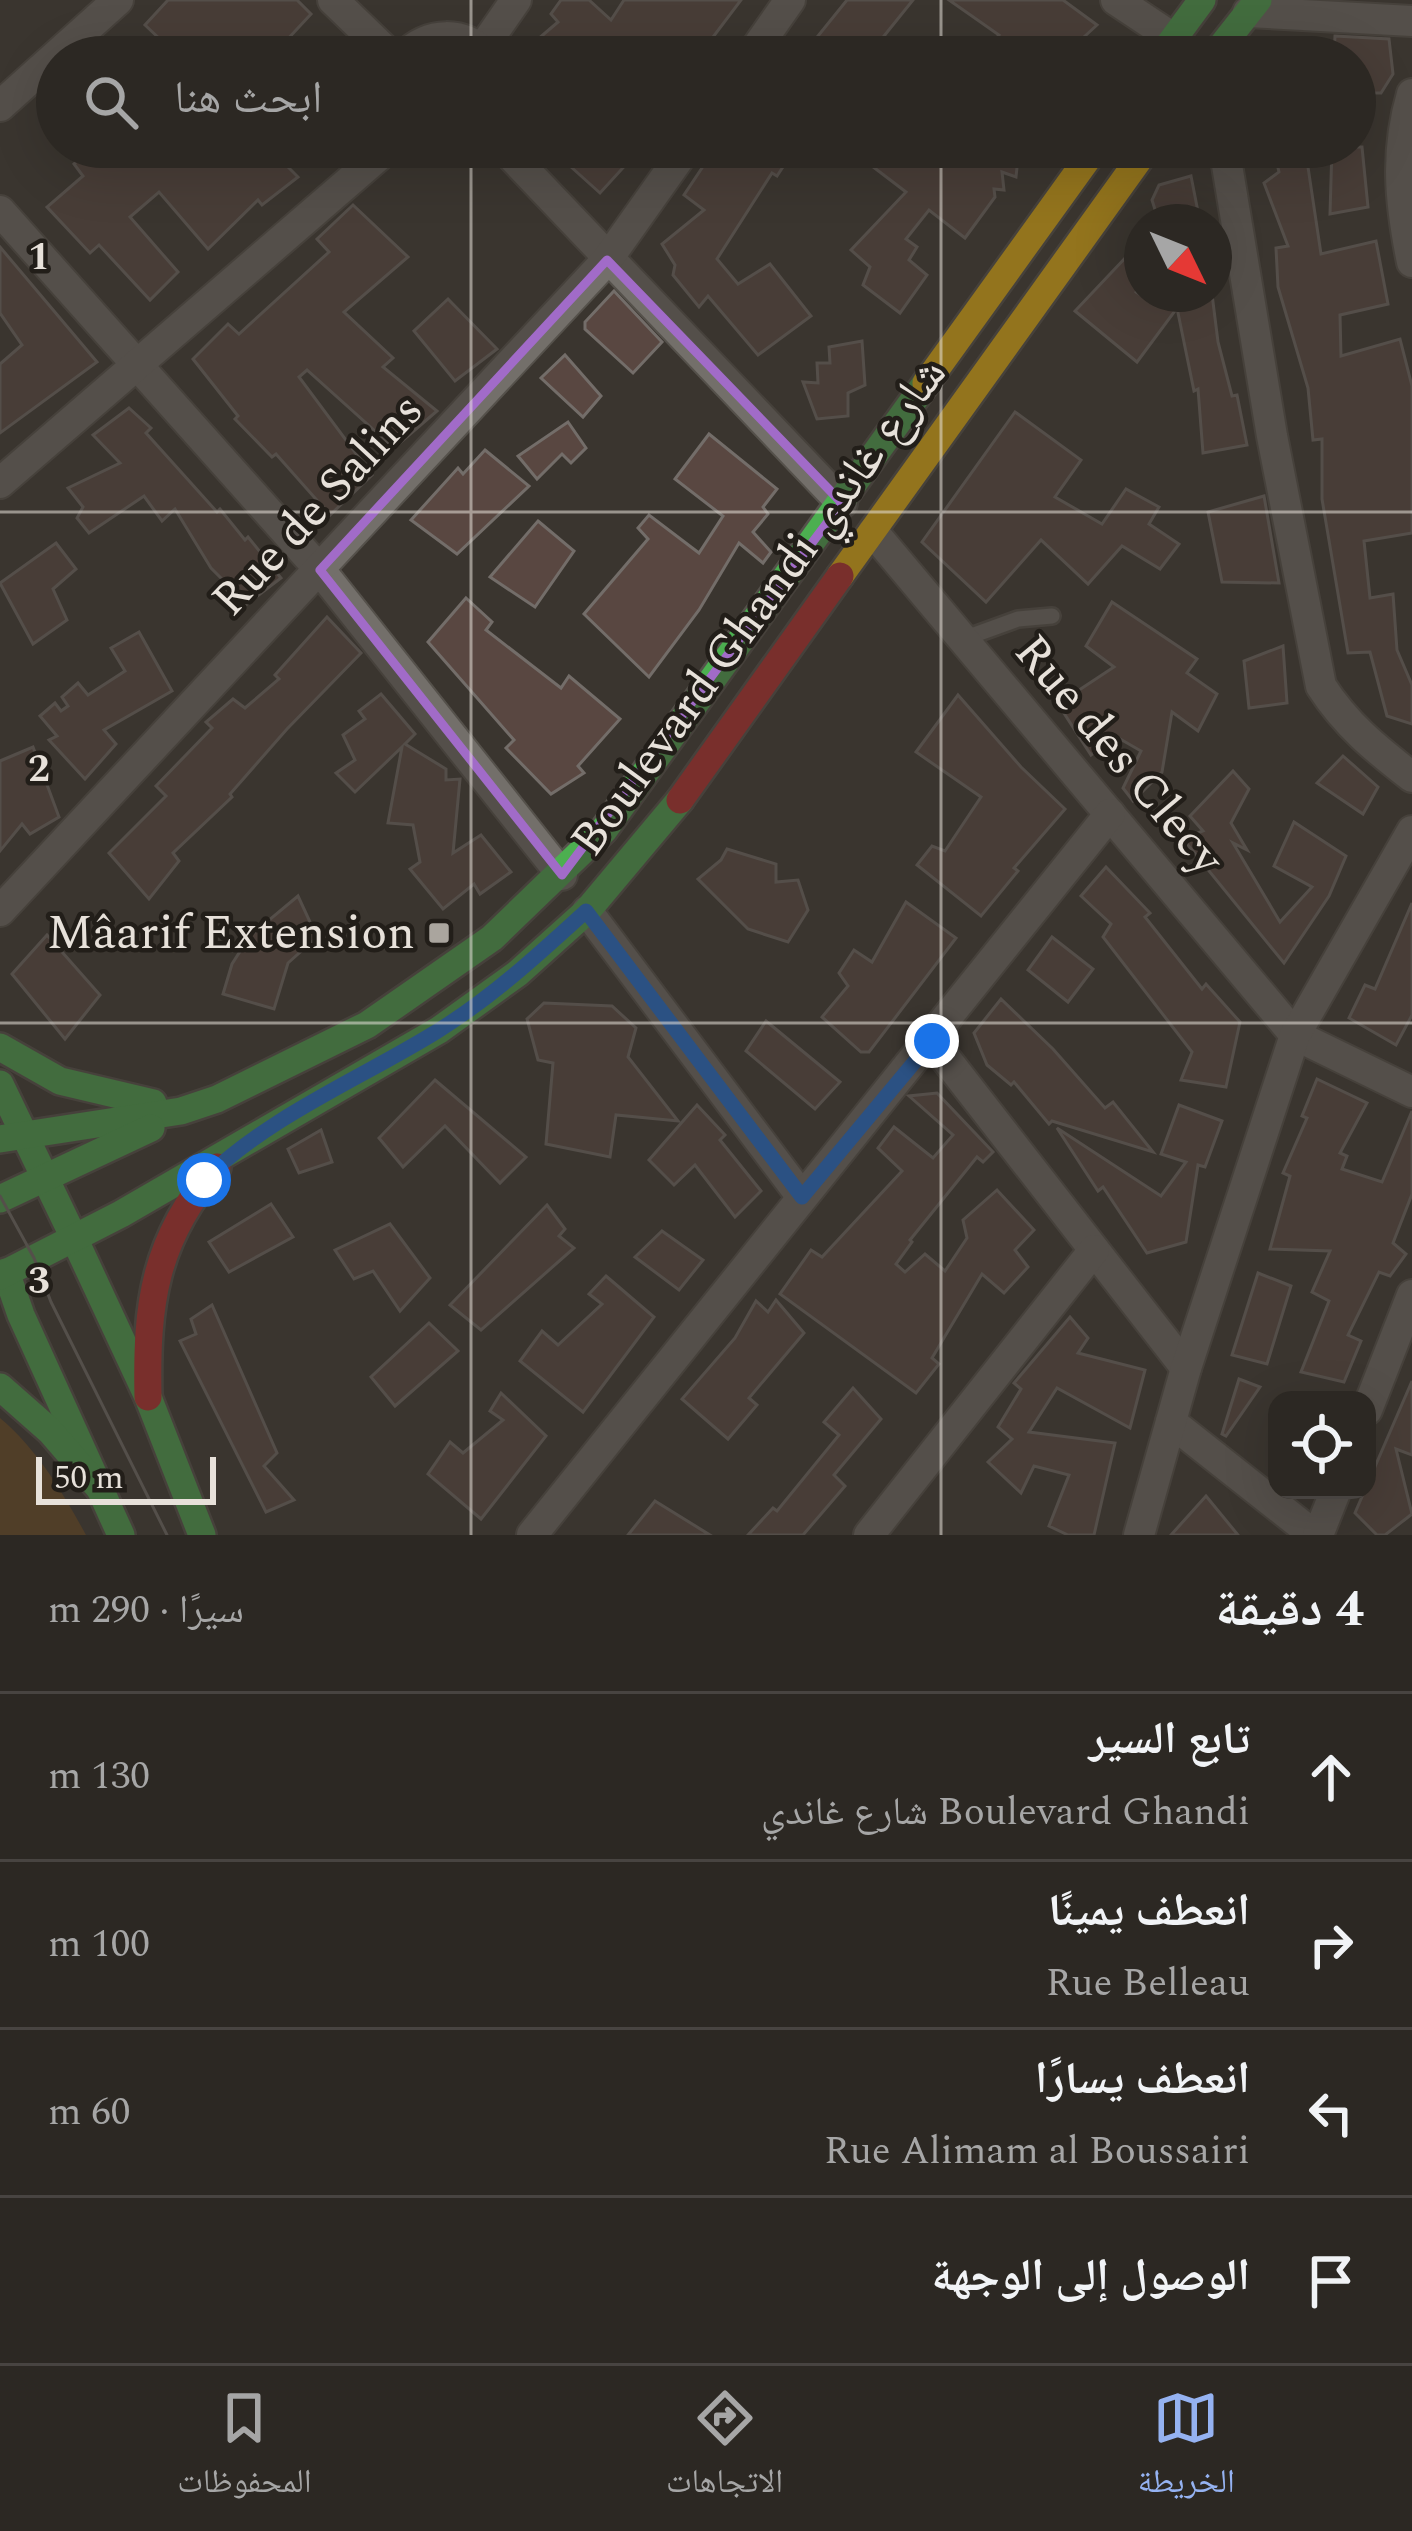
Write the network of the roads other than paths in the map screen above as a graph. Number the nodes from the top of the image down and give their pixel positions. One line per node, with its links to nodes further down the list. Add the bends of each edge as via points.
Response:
1 (118, 0): 9 (street)
2 (333, 0): 10 (street)
3 (516, 0): 11 (street)
4 (790, 0): 12 (street)
5 (1116, 0): 13 (street)
6 (1202, 0): 14 (main road)
7 (1253, 6): 8 (street); 15 (main road)
8 (1412, 21)
9 (78, 36)
10 (370, 36)
11 (495, 36)
12 (765, 36)
13 (1154, 36)
14 (1176, 36)
15 (1229, 36)
16 (36, 74): 18 (street)
17 (1412, 94): 27 (street, via 1399,156)
18 (0, 106)
19 (363, 168): 28 (street)
20 (522, 168): 26 (street)
21 (672, 168): 26 (street, Rue de Salins)
22 (1081, 168): 30 (main road, Boulevard Ghandi شارع غاندي)
23 (1133, 168): 31 (main road, Boulevard Ghandi شارع غاندي)
24 (1227, 168): 35 (street, via 1322,686 1361,738)
25 (0, 212): 28 (street)
26 (607, 260): 30 (street); 32 (street, Rue de Salins)
27 (1412, 262)
28 (137, 362): 29 (street); 32 (street)
29 (0, 483)
30 (842, 503): 38 (main road, Boulevard Ghandi شارع غاندي, via 604,830)
31 (874, 532): 34 (street, Rue des Clecy); 40 (main road, Boulevard Ghandi شارع غاندي, via 657,832)
32 (320, 570): 38 (street); 39 (street, Rue de Salins)
33 (1052, 616): 34 (lane)
34 (963, 639): 36 (street, Rue des Clecy)
35 (1412, 777)
36 (1110, 814): 41 (street, Rue des Clecy); 42 (street)
37 (1412, 831): 41 (street)
38 (562, 875): 46 (main road, Boulevard Ghandi شارع غاندي, via 505,929 392,1013)
39 (0, 911)
40 (586, 911): 48 (main road, Boulevard Ghandi شارع غاندي, via 439,1030); 50 (street)
41 (1295, 1036): 45 (street); 56 (street)
42 (932, 1041): 50 (street); 53 (street)
43 (0, 1047): 46 (main road, via 60,1081)
44 (0, 1084): 47 (main road)
45 (1412, 1092)
46 (185, 1110): 47 (main road, Boulevard Ghandi شارع غاندي); 49 (main road, Boulevard Ghandi شارع غاندي)
47 (11, 1136): 49 (main road)
48 (238, 1146): 52 (main road, Boulevard Ghandi شارع غاندي); 59 (main road, via 183,1208 156,1269)
49 (44, 1175): 51 (main road, Boulevard Ghandi شارع غاندي); 52 (main road)
50 (802, 1197): 65 (street)
51 (0, 1198)
52 (74, 1238): 54 (main road, Boulevard Ghandi شارع غاندي); 59 (main road)
53 (1094, 1250): 56 (street); 66 (street)
54 (2, 1266): 61 (main road)
55 (1412, 1295): 58 (street)
56 (1186, 1368): 60 (street)
57 (0, 1387): 61 (main road)
58 (1375, 1391)
59 (148, 1397): 64 (main road)
60 (1172, 1422): 67 (street); 68 (street)
61 (100, 1489): 63 (main road)
62 (1332, 1499): 68 (street)
63 (121, 1535)
64 (202, 1535)
65 (532, 1535)
66 (869, 1535)
67 (1139, 1535)
68 (1316, 1535)

